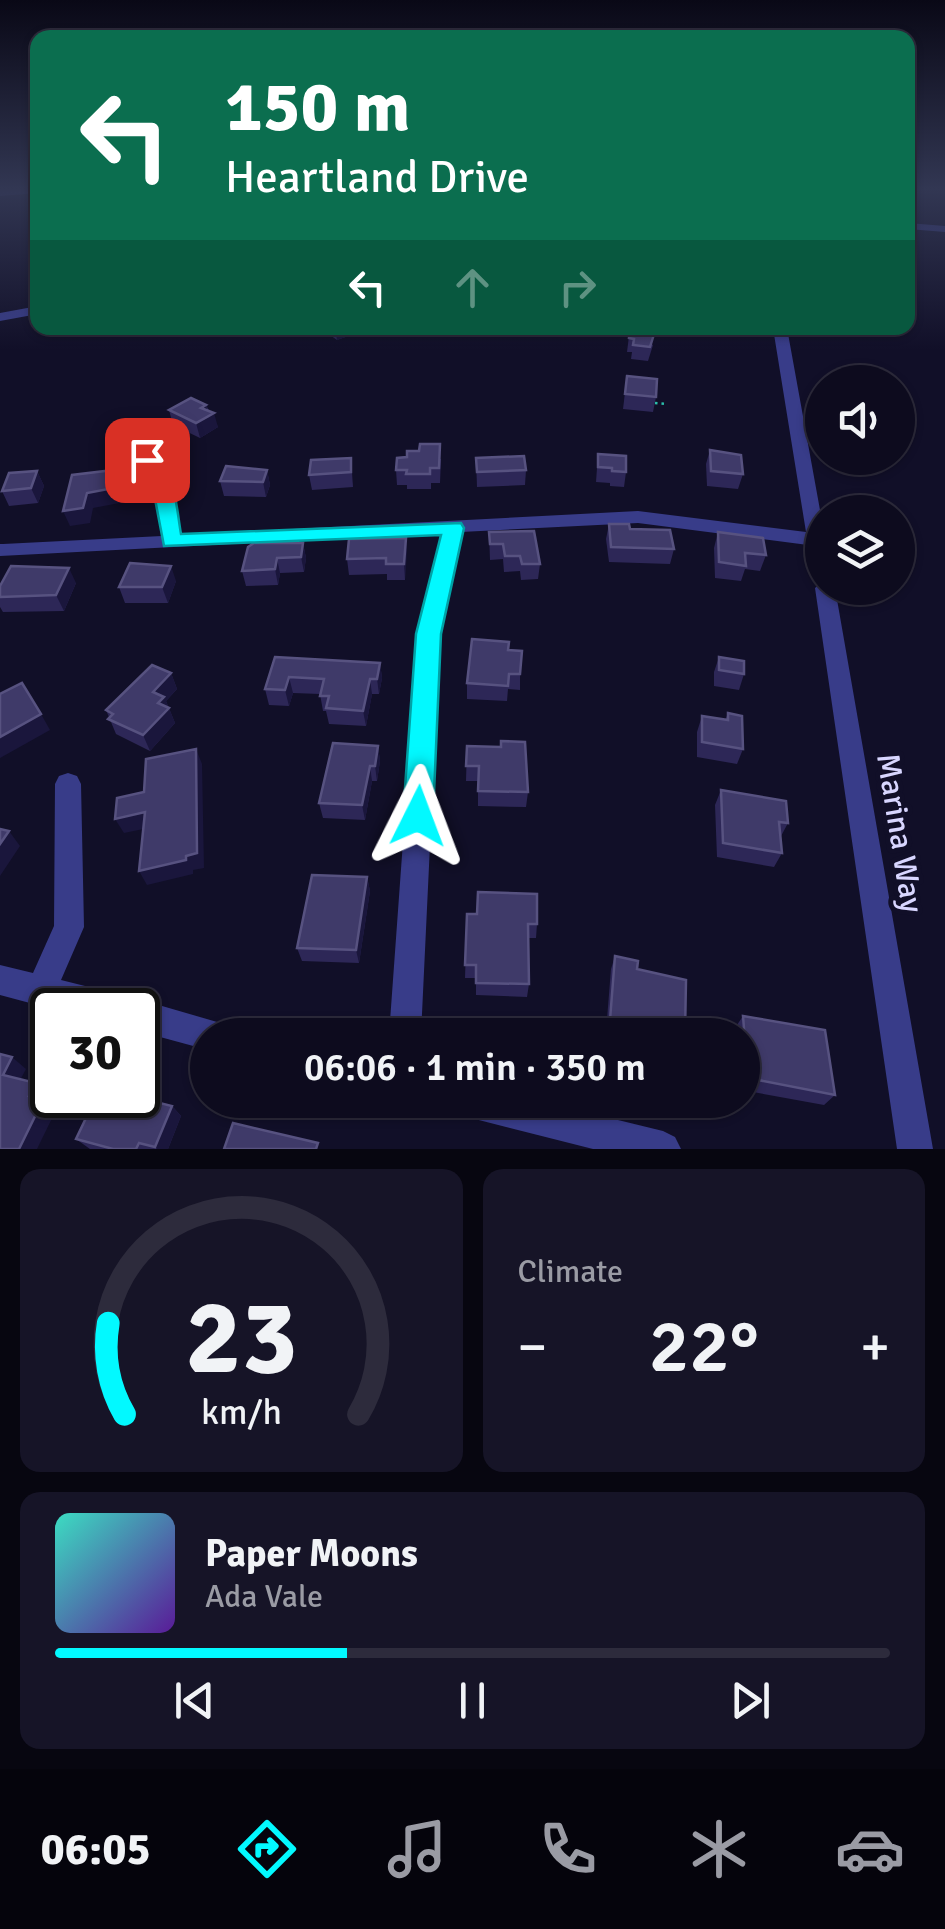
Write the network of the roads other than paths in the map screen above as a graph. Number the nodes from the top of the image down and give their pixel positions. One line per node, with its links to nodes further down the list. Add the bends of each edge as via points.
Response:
1 (30, 311): 2 (street)
2 (0, 316)
3 (781, 335): 5 (street)
4 (147, 460): 8 (street, via 161,477)
5 (809, 495)
6 (453, 528): 7 (street, via 638,517); 8 (street); 15 (street, via 428,634)
7 (805, 538)
8 (172, 541): 9 (street)
9 (3, 550)
10 (828, 605): 20 (street, Marina Way)
11 (68, 784): 14 (street, via 70,928)
12 (0, 980): 13 (street)
13 (33, 988)
14 (42, 988)
15 (406, 1018)
16 (160, 1021): 17 (street)
17 (190, 1029)
18 (538, 1118): 19 (street)
19 (662, 1149)
20 (915, 1149)

